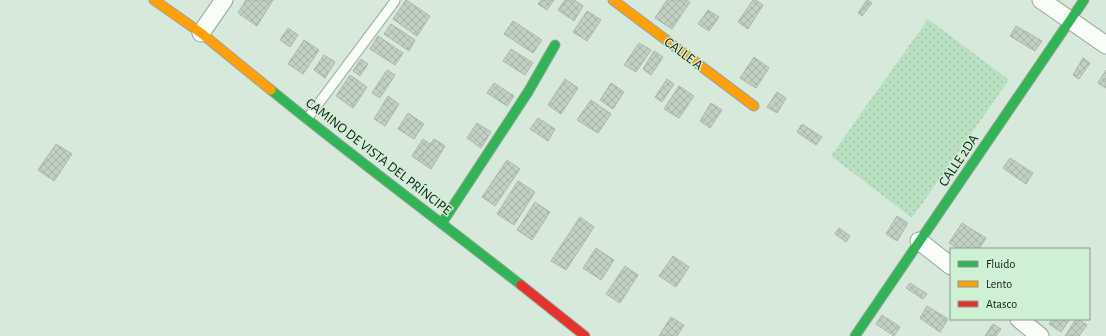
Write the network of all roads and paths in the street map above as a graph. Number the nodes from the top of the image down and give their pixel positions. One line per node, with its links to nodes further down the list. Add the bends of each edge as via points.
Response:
1 (154, 0): 8 (street, CAMINO DE VISTA DEL PRÍNCIPE)
2 (224, 0): 8 (street)
3 (613, 0): 11 (street, CALLE A)
4 (1041, 0): 7 (street)
5 (1084, 0): 7 (street, CALLE 2DA)
6 (395, 1): 12 (lane)
7 (1070, 20): 10 (street); 14 (street, CALLE 2DA)
8 (201, 33): 12 (street, CAMINO DE VISTA DEL PRÍNCIPE)
9 (555, 45): 13 (street, via 528,92)
10 (1106, 45)
11 (754, 106)
12 (307, 119): 13 (street, CAMINO DE VISTA DEL PRÍNCIPE)
13 (442, 223): 17 (street, CAMINO DE VISTA DEL PRÍNCIPE)
14 (920, 241): 15 (street); 18 (street, CALLE 2DA)
15 (950, 265)
16 (1020, 320): 19 (street)
17 (585, 336)
18 (855, 336)
19 (1040, 336)

